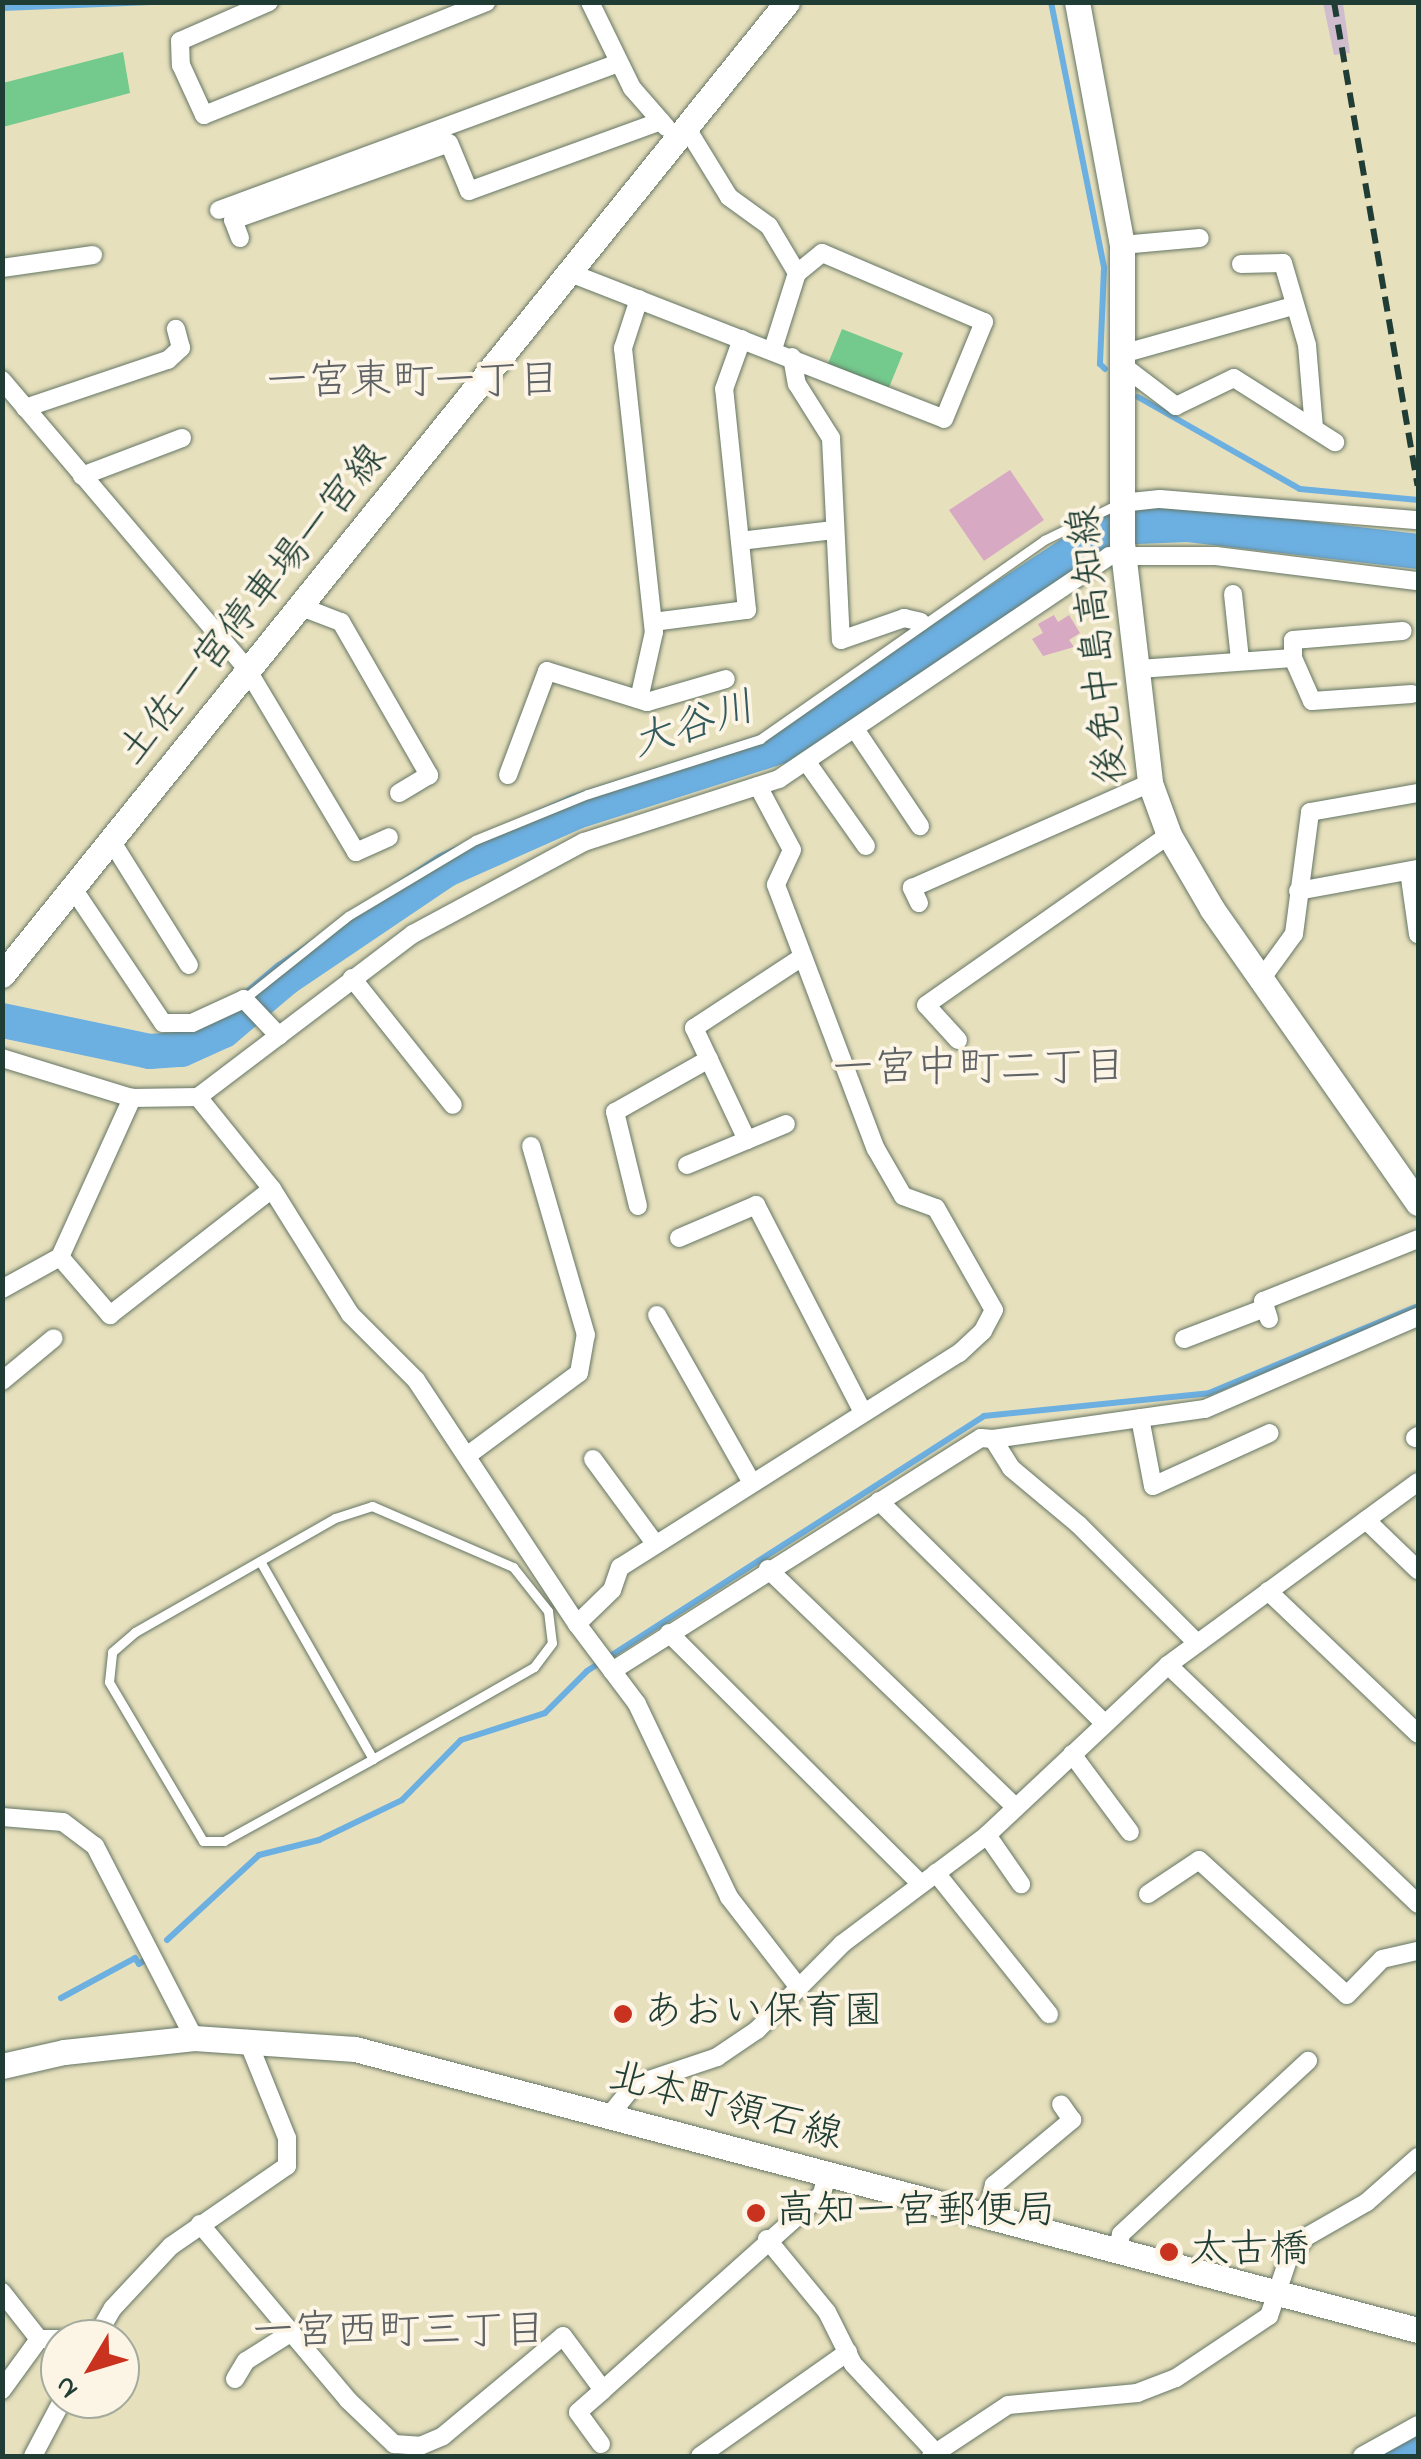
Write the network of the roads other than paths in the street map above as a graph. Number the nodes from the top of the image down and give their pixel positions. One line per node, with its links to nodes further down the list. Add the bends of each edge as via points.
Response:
1 (269, 2): 2 (street, via 180,41 182,64 204,115)
2 (486, 2)
3 (590, 2): 6 (street)
4 (788, 2): 7 (main road, 土佐一宮停車場一宮線)
5 (1077, 2): 11 (main road, 後免中島高知線)
6 (620, 63): 7 (street); 8 (street)
7 (675, 129): 9 (street, via 470,191 449,144 233,220); 15 (street, via 729,197 770,226); 16 (main road, 土佐一宮停車場一宮線)
8 (219, 210)
9 (240, 238)
10 (1200, 238): 11 (street)
11 (1122, 246): 23 (main road, 後免中島高知線)
12 (93, 255): 14 (street)
13 (1240, 264): 18 (street, via 1284,263)
14 (2, 268)
15 (797, 273): 21 (street); 22 (street, via 822,253 984,322 944,420)
16 (573, 274): 17 (street); 37 (main road, 土佐一宮停車場一宮線)
17 (639, 299): 20 (street); 38 (street, via 622,348)
18 (1294, 306): 23 (street); 26 (street, via 1307,345)
19 (176, 329): 25 (street, via 181,348 168,360)
20 (742, 339): 21 (street); 33 (street, via 724,388)
21 (773, 349): 22 (street)
22 (792, 357): 32 (street, via 797,384 831,438)
23 (1122, 360): 26 (street, via 1176,406 1234,378); 30 (main road, 後免中島高知線)
24 (3, 383): 25 (street)
25 (26, 408): 29 (street)
26 (1314, 429): 28 (street)
27 (182, 438): 29 (street)
28 (1336, 442)
29 (82, 476): 43 (street)
30 (1121, 503): 31 (street, via 1160,498); 34 (main road, 後免中島高知線); 39 (lane, via 1073,522)
31 (1418, 520)
32 (833, 530): 33 (street); 39 (street, via 841,640 904,618)
33 (740, 541): 38 (street, via 747,610)
34 (1122, 549): 35 (street); 44 (main road, 後免中島高知線); 48 (street, via 1059,585)
35 (1418, 581)
36 (1233, 594): 42 (street)
37 (300, 606): 43 (main road, 土佐一宮停車場一宮線); 54 (street, via 342,622 429,775)
38 (653, 622): 47 (street)
39 (921, 622): 70 (lane, via 760,739 553,806 427,866 348,916)
40 (1403, 630): 41 (street, via 1293,640)
41 (1294, 658): 42 (street); 46 (street, via 1312,700)
42 (1240, 660): 44 (street)
43 (247, 669): 57 (street, via 356,852); 58 (main road, 土佐一宮停車場一宮線)
44 (1139, 669): 51 (main road, 後免中島高知線)
45 (726, 679): 47 (street)
46 (1412, 694)
47 (639, 698): 50 (street, via 547,671)
48 (855, 729): 49 (street); 55 (street)
49 (806, 761): 52 (street); 59 (street)
50 (508, 775)
51 (1150, 783): 56 (main road, 後免中島高知線); 63 (street, via 912,888)
52 (758, 786): 65 (street, via 792,850 776,886); 68 (street, via 584,842 413,934)
53 (1418, 793): 62 (street, via 1310,812)
54 (399, 794)
55 (920, 826)
56 (1169, 835): 69 (main road, 後免中島高知線); 72 (street, via 926,1005)
57 (388, 837)
58 (112, 842): 61 (main road, 土佐一宮停車場一宮線); 66 (street)
59 (866, 846)
60 (1414, 870): 62 (street); 64 (street)
61 (74, 890): 67 (main road, 土佐一宮停車場一宮線); 70 (street, via 164,1023 192,1022)
62 (1298, 890): 69 (street, via 1294,934)
63 (918, 903)
64 (1418, 934)
65 (802, 957): 74 (street, via 694,1028); 94 (street, via 876,1148 903,1196 936,1208 994,1310 984,1331 959,1353)
66 (190, 965)
67 (2, 975)
68 (352, 978): 71 (street); 77 (street)
69 (1262, 978): 83 (main road, 後免中島高知線)
70 (244, 999): 71 (street)
71 (279, 1036): 75 (street)
72 (958, 1040)
73 (2, 1058): 76 (street)
74 (708, 1059): 79 (street); 84 (street, via 615,1112)
75 (198, 1097): 76 (street); 82 (street)
76 (132, 1098): 87 (street)
77 (454, 1105)
78 (786, 1124): 79 (street)
79 (746, 1140): 81 (street)
80 (531, 1146): 98 (street, via 586,1335 579,1373)
81 (687, 1166)
82 (272, 1189): 87 (street, via 110,1315); 98 (street, via 350,1314 416,1380)
83 (1418, 1203)
84 (638, 1206)
85 (679, 1238): 94 (street, via 756,1205)
86 (1418, 1239): 92 (street, via 1263,1301 1267,1314)
87 (60, 1256): 88 (street)
88 (2, 1289)
89 (657, 1315): 100 (street)
90 (1418, 1316): 95 (street, via 1205,1409)
91 (54, 1338): 93 (street)
92 (1184, 1339)
93 (2, 1381)
94 (863, 1412): 100 (street)
95 (1140, 1418): 96 (street, via 1153,1486); 97 (street)
96 (1270, 1433)
97 (992, 1439): 102 (street, via 981,1438); 111 (street, via 1011,1468 1079,1524)
98 (468, 1456): 109 (street)
99 (593, 1460): 104 (street)
100 (751, 1481): 104 (street)
101 (1418, 1482): 103 (street)
102 (879, 1501): 106 (street); 114 (street)
103 (1366, 1520): 107 (street); 108 (street)
104 (654, 1542): 109 (street, via 620,1567 612,1590)
105 (260, 1561): 117 (lane); 117 (lane, via 120,1642 106,1668 195,1837 224,1841); 117 (lane, via 345,1513 372,1506 513,1567 537,1592 551,1630 546,1656)
106 (768, 1569): 110 (street); 118 (street)
107 (1418, 1570)
108 (1268, 1591): 111 (street); 115 (street)
109 (577, 1624): 112 (street)
110 (669, 1633): 112 (street); 123 (street)
111 (1197, 1643): 113 (street)
112 (607, 1664): 128 (street, via 637,1704 729,1897)
113 (1168, 1665): 114 (street); 126 (street)
114 (1104, 1723): 116 (street)
115 (1418, 1734)
116 (1072, 1754): 118 (street); 120 (street)
117 (373, 1759)
118 (1016, 1808): 121 (street)
119 (2, 1817): 130 (street, via 64,1822 95,1846)
120 (1130, 1832)
121 (987, 1834): 122 (street); 124 (street)
122 (936, 1873): 123 (street); 129 (street)
123 (920, 1884): 128 (street)
124 (1021, 1884)
125 (1148, 1894): 127 (street, via 1200,1860 1346,1995 1382,1960)
126 (1418, 1904)
127 (1418, 1951)
128 (797, 1985): 135 (street, via 738,2044 634,2085)
129 (1049, 2014)
130 (194, 2038): 131 (main road, 北本町領石線); 133 (main road, 北本町領石線)
131 (247, 2039): 135 (main road, 北本町領石線, via 419,2062); 139 (street, via 290,2154 279,2175)
132 (1308, 2061): 141 (street, via 1121,2234)
133 (2, 2066)
134 (1060, 2104): 138 (street, via 1072,2120 994,2186)
135 (610, 2116): 137 (main road, 北本町領石線)
136 (1418, 2157): 143 (street, via 1367,2202 1306,2236 1288,2260)
137 (828, 2174): 138 (main road, 北本町領石線); 140 (street, via 822,2194)
138 (987, 2216): 141 (main road, 北本町領石線)
139 (200, 2224): 144 (street); 146 (street)
140 (767, 2238): 148 (street, via 796,2268); 151 (street, via 703,2306)
141 (1118, 2252): 143 (main road, 北本町領石線)
142 (2, 2292): 147 (street)
143 (1278, 2294): 145 (main road, 北本町領石線); 156 (street, via 1270,2316 1167,2383 1137,2393 1030,2399 989,2414)
144 (107, 2319)
145 (1418, 2330)
146 (292, 2332): 149 (street, via 246,2362); 154 (street)
147 (39, 2340): 150 (street)
148 (848, 2352): 156 (street); 159 (street)
149 (235, 2379)
150 (2, 2390)
151 (603, 2390): 154 (street, via 563,2336 443,2436 420,2446); 155 (street, via 578,2412)
152 (52, 2419): 157 (street)
153 (1418, 2425): 160 (street)
154 (394, 2444): 158 (street)
155 (601, 2444)
156 (933, 2454)
157 (32, 2456)
158 (380, 2456)
159 (700, 2456)
160 (1362, 2456)

